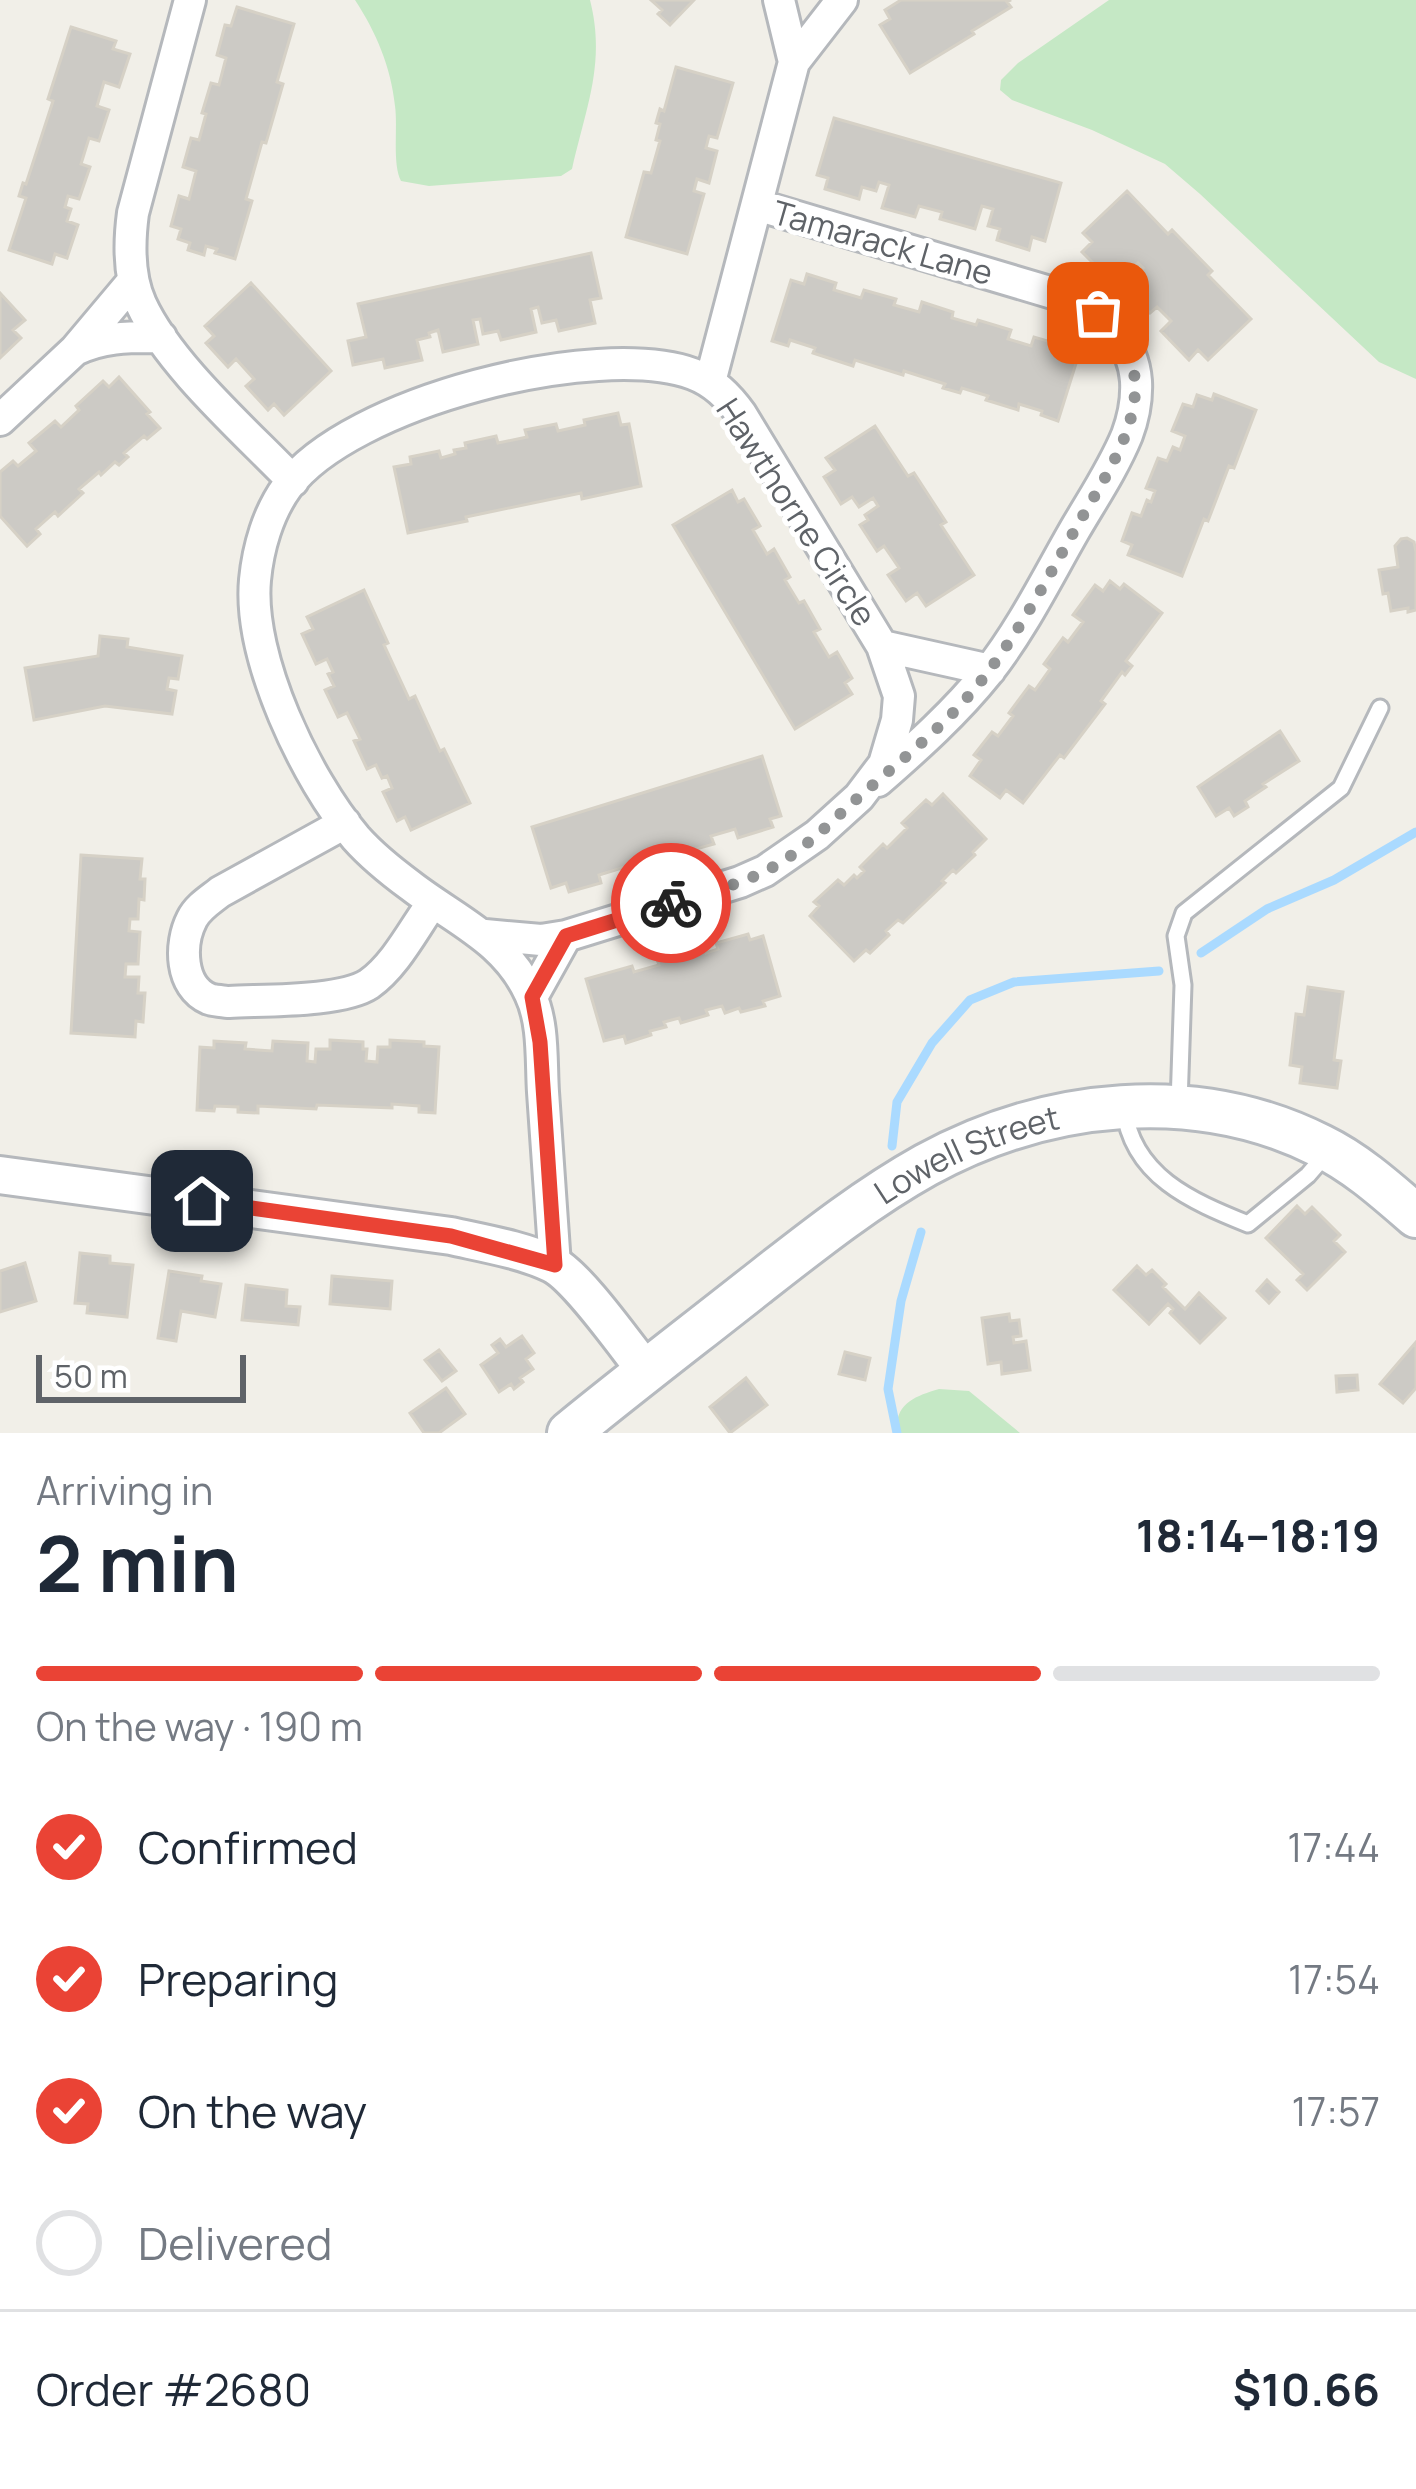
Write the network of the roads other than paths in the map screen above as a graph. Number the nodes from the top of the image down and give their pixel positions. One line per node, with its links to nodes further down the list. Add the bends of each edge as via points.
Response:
1 (190, 0): 6 (street, via 133,213)
2 (778, 0): 4 (street)
3 (842, 0): 4 (street)
4 (794, 62): 5 (street)
5 (757, 205): 9 (street); 13 (street, Tamarack Lane, via 1073,299 1122,341 1136,379 1129,432)
6 (133, 281): 7 (street); 8 (street)
7 (161, 337): 8 (street, via 95,340); 11 (street)
8 (74, 350): 10 (street)
9 (710, 382): 11 (street, Hawthorne Circle, via 671,368 570,368 447,393 382,418); 12 (street, Hawthorne Circle, via 741,414)
10 (0, 420)
11 (292, 481): 16 (street, Hawthorne Circle, via 260,550 260,643 301,749)
12 (882, 646): 13 (street); 15 (street, Hawthorne Circle, via 899,696 897,720 884,764)
13 (990, 670): 15 (street, Tamarack Lane)
14 (1380, 708): 22 (lane, via 1341,788 1184,914 1176,936 1183,986)
15 (859, 797): 19 (street, Hawthorne Circle, via 766,871)
16 (345, 823): 17 (street, Hawthorne Circle); 17 (street, via 204,904 191,920 184,958 196,990 229,1002 365,987)
17 (433, 902): 18 (street, Hawthorne Circle)
18 (485, 935): 19 (street, Hawthorne Circle); 20 (street, Hawthorne Circle)
19 (566, 936): 20 (street)
20 (532, 997): 26 (street, Hawthorne Circle)
21 (1124, 1105): 22 (main road, Lowell Street); 23 (lane, via 1126,1130 1156,1176 1248,1224); 27 (main road, Lowell Street, via 1022,1125 930,1162 837,1222)
22 (1178, 1107): 23 (main road, Lowell Street, via 1230,1113)
23 (1329, 1150): 25 (main road, Lowell Street)
24 (1, 1175): 26 (street, via 451,1236)
25 (1416, 1216)
26 (555, 1265): 27 (street)
27 (646, 1371): 28 (main road, Lowell Street)
28 (569, 1433)

